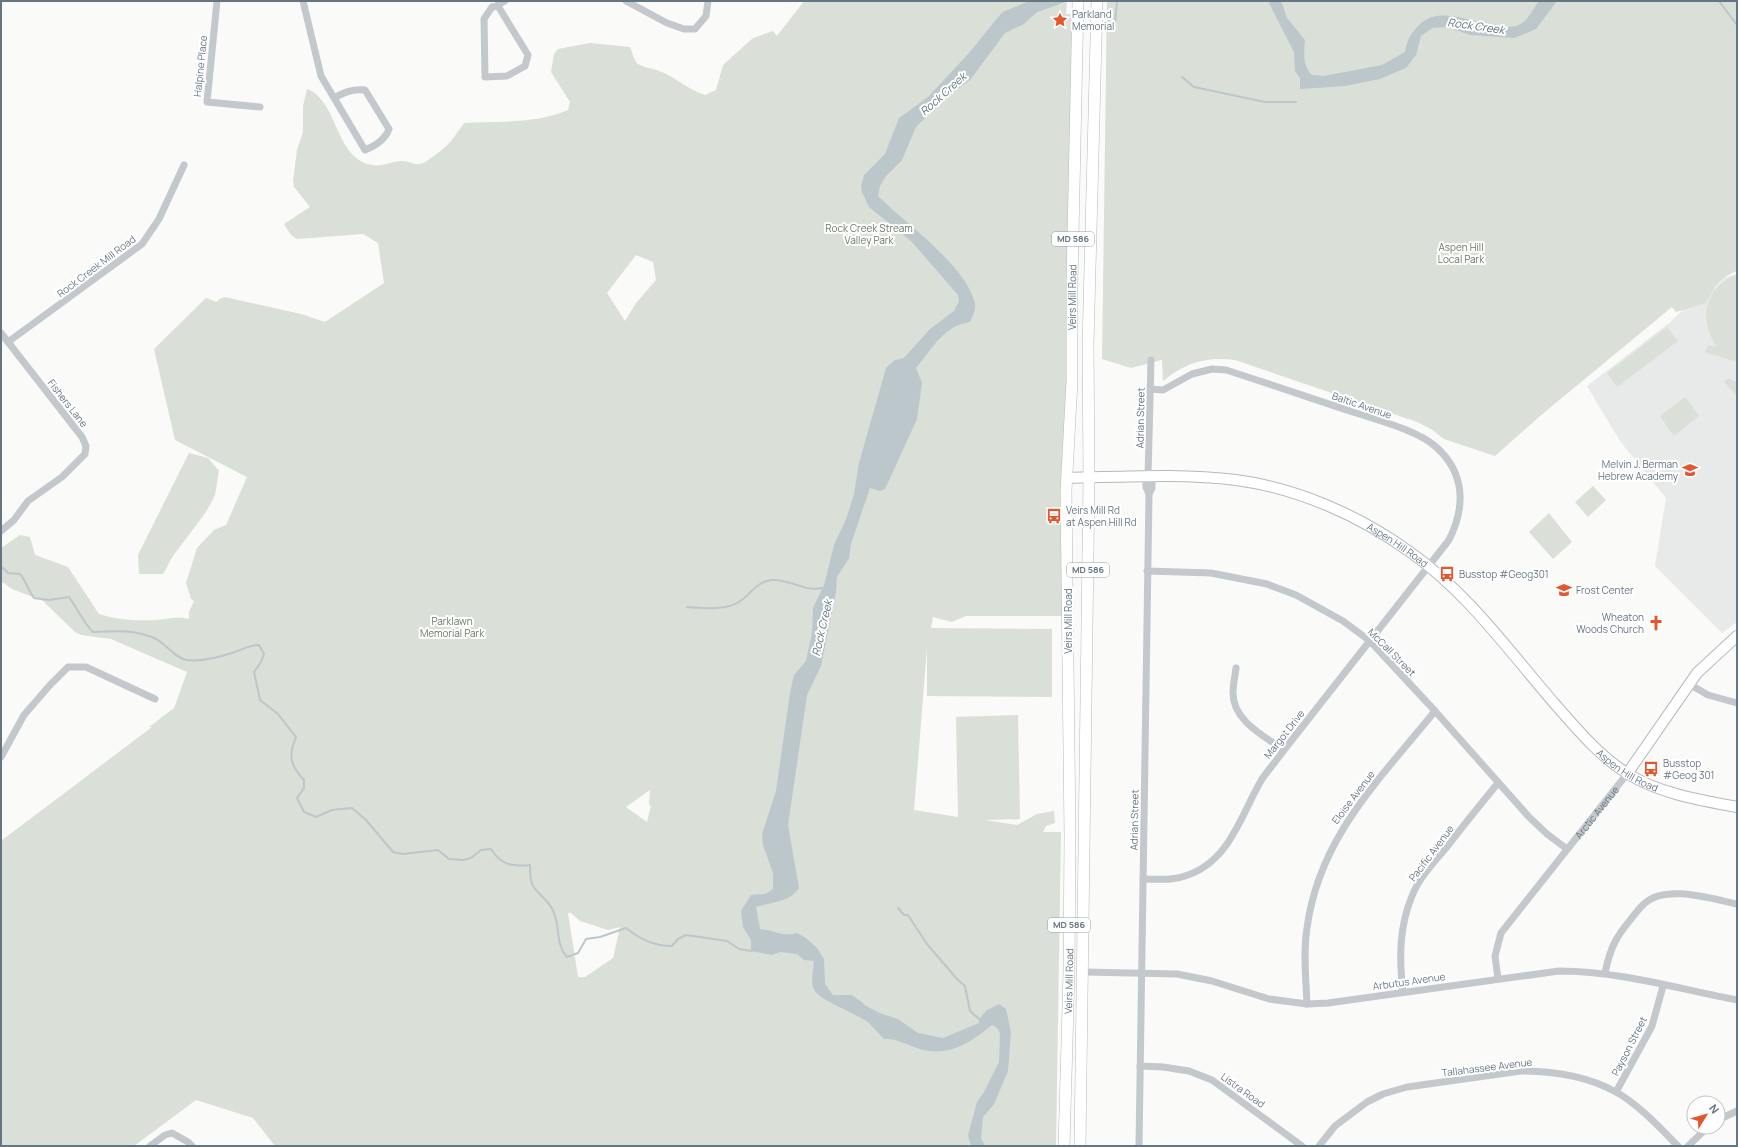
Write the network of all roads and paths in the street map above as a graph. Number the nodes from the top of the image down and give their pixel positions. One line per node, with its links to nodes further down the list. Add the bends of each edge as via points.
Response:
1 (217, 1): 10 (street, Halpine Place, via 207,102)
2 (303, 1): 9 (street, via 321,76)
3 (506, 1): 8 (street)
4 (626, 1): 5 (street, via 684,30 695,30 706,16)
5 (708, 1)
6 (1078, 1): 17 (main road, Veirs Mill Road / MD 586, via 1072,381)
7 (1097, 1): 18 (main road, Veirs Mill Road / MD 586, via 1088,345)
8 (493, 5): 8 (street, via 484,19 485,77 507,76 525,66 528,55)
9 (334, 98): 9 (street, via 349,91 364,90 388,129 386,135 375,146 366,150)
10 (260, 107)
11 (184, 165): 13 (street, Rock Creek Mill Road, via 159,219 142,244)
12 (1, 333): 13 (street, Fishers Lane)
13 (8, 342): 19 (street, Fishers Lane, via 82,437 86,446 85,454 62,477 28,500 14,520)
14 (1150, 360): 15 (street, Adrian Street)
15 (1150, 389): 16 (street, Adrian Street); 20 (street, Baltic Avenue, via 1163,390 1192,374 1226,370 1421,437 1453,466 1461,492 1461,509 1457,525)
16 (1149, 476): 18 (street, Aspen Hill Road); 20 (street, Aspen Hill Road, via 1237,480 1304,496 1375,529); 21 (street, Adrian Street, via 1152,488 1149,494)
17 (1067, 478): 18 (street, Aspen Hill Road); 45 (main road, Veirs Mill Road / MD 586, via 1070,836)
18 (1089, 478): 37 (main road, Veirs Mill Road / MD 586)
19 (1, 531)
20 (1429, 567): 23 (street, Margot Drive); 31 (street, Aspen Hill Road, via 1462,596 1589,743)
21 (1147, 570): 23 (street, McCall Street, via 1211,573 1267,584 1322,608); 35 (street, Adrian Street)
22 (1737, 636): 25 (street, Arctic Avenue, via 1697,673)
23 (1370, 641): 28 (street, McCall Street); 29 (street, Margot Drive)
24 (1236, 668): 29 (street, via 1233,694 1238,712 1248,724)
25 (1689, 684): 27 (street, via 1708,695); 31 (street, Arctic Avenue)
26 (155, 699): 30 (street, via 86,667 68,667 24,715)
27 (1737, 703)
28 (1435, 711): 32 (street, McCall Street); 44 (street, Eloise Avenue, via 1348,818 1323,865 1314,889 1306,928)
29 (1284, 750): 35 (street, Margot Drive, via 1263,779 1230,842 1218,857 1204,868 1186,876 1173,879)
30 (1, 757)
31 (1627, 774): 33 (street, Aspen Hill Road, via 1657,788 1690,798); 34 (street, Arctic Avenue)
32 (1498, 783): 34 (street, McCall Street, via 1547,834); 42 (street, Pacific Avenue, via 1427,871 1412,895 1400,946)
33 (1737, 807)
34 (1567, 849): 40 (street, Arctic Avenue, via 1501,933 1495,956)
35 (1143, 879): 38 (street, Adrian Street)
36 (1737, 904): 39 (street, via 1674,893 1656,896 1645,902 1617,936 1609,952)
37 (1084, 972): 38 (street, Arbutus Avenue); 46 (main road, Veirs Mill Road / MD 586)
38 (1141, 973): 44 (street, Arbutus Avenue, via 1177,974 1212,981 1269,999); 47 (street, Adrian Street)
39 (1605, 973): 40 (street, Arbutus Avenue, via 1559,972); 41 (street, Arbutus Avenue)
40 (1498, 979): 42 (street, Arbutus Avenue)
41 (1663, 986): 43 (street, Arbutus Avenue); 48 (street, Payson Street, via 1652,1026)
42 (1403, 992): 44 (street, Arbutus Avenue)
43 (1737, 1000)
44 (1307, 1004)
45 (1068, 1014): 46 (main road); 54 (main road, Veirs Mill Road / MD 586)
46 (1083, 1015): 55 (main road, Veirs Mill Road / MD 586)
47 (1140, 1066): 56 (street, Adrian Street); 57 (street, Listra Road, via 1189,1071 1212,1080)
48 (1616, 1092): 58 (street, Tallahassee Avenue, via 1575,1076 1539,1071 1521,1071 1407,1087 1367,1102 1335,1126); 59 (street, Tallahassee Avenue, via 1647,1116)
49 (1737, 1111): 50 (street)
50 (1726, 1116)
51 (1700, 1135): 60 (street)
52 (150, 1146): 53 (street, via 172,1133)
53 (192, 1146)
54 (1064, 1146)
55 (1080, 1146)
56 (1139, 1146)
57 (1302, 1146)
58 (1319, 1146)
59 (1678, 1146)
60 (1688, 1146)

